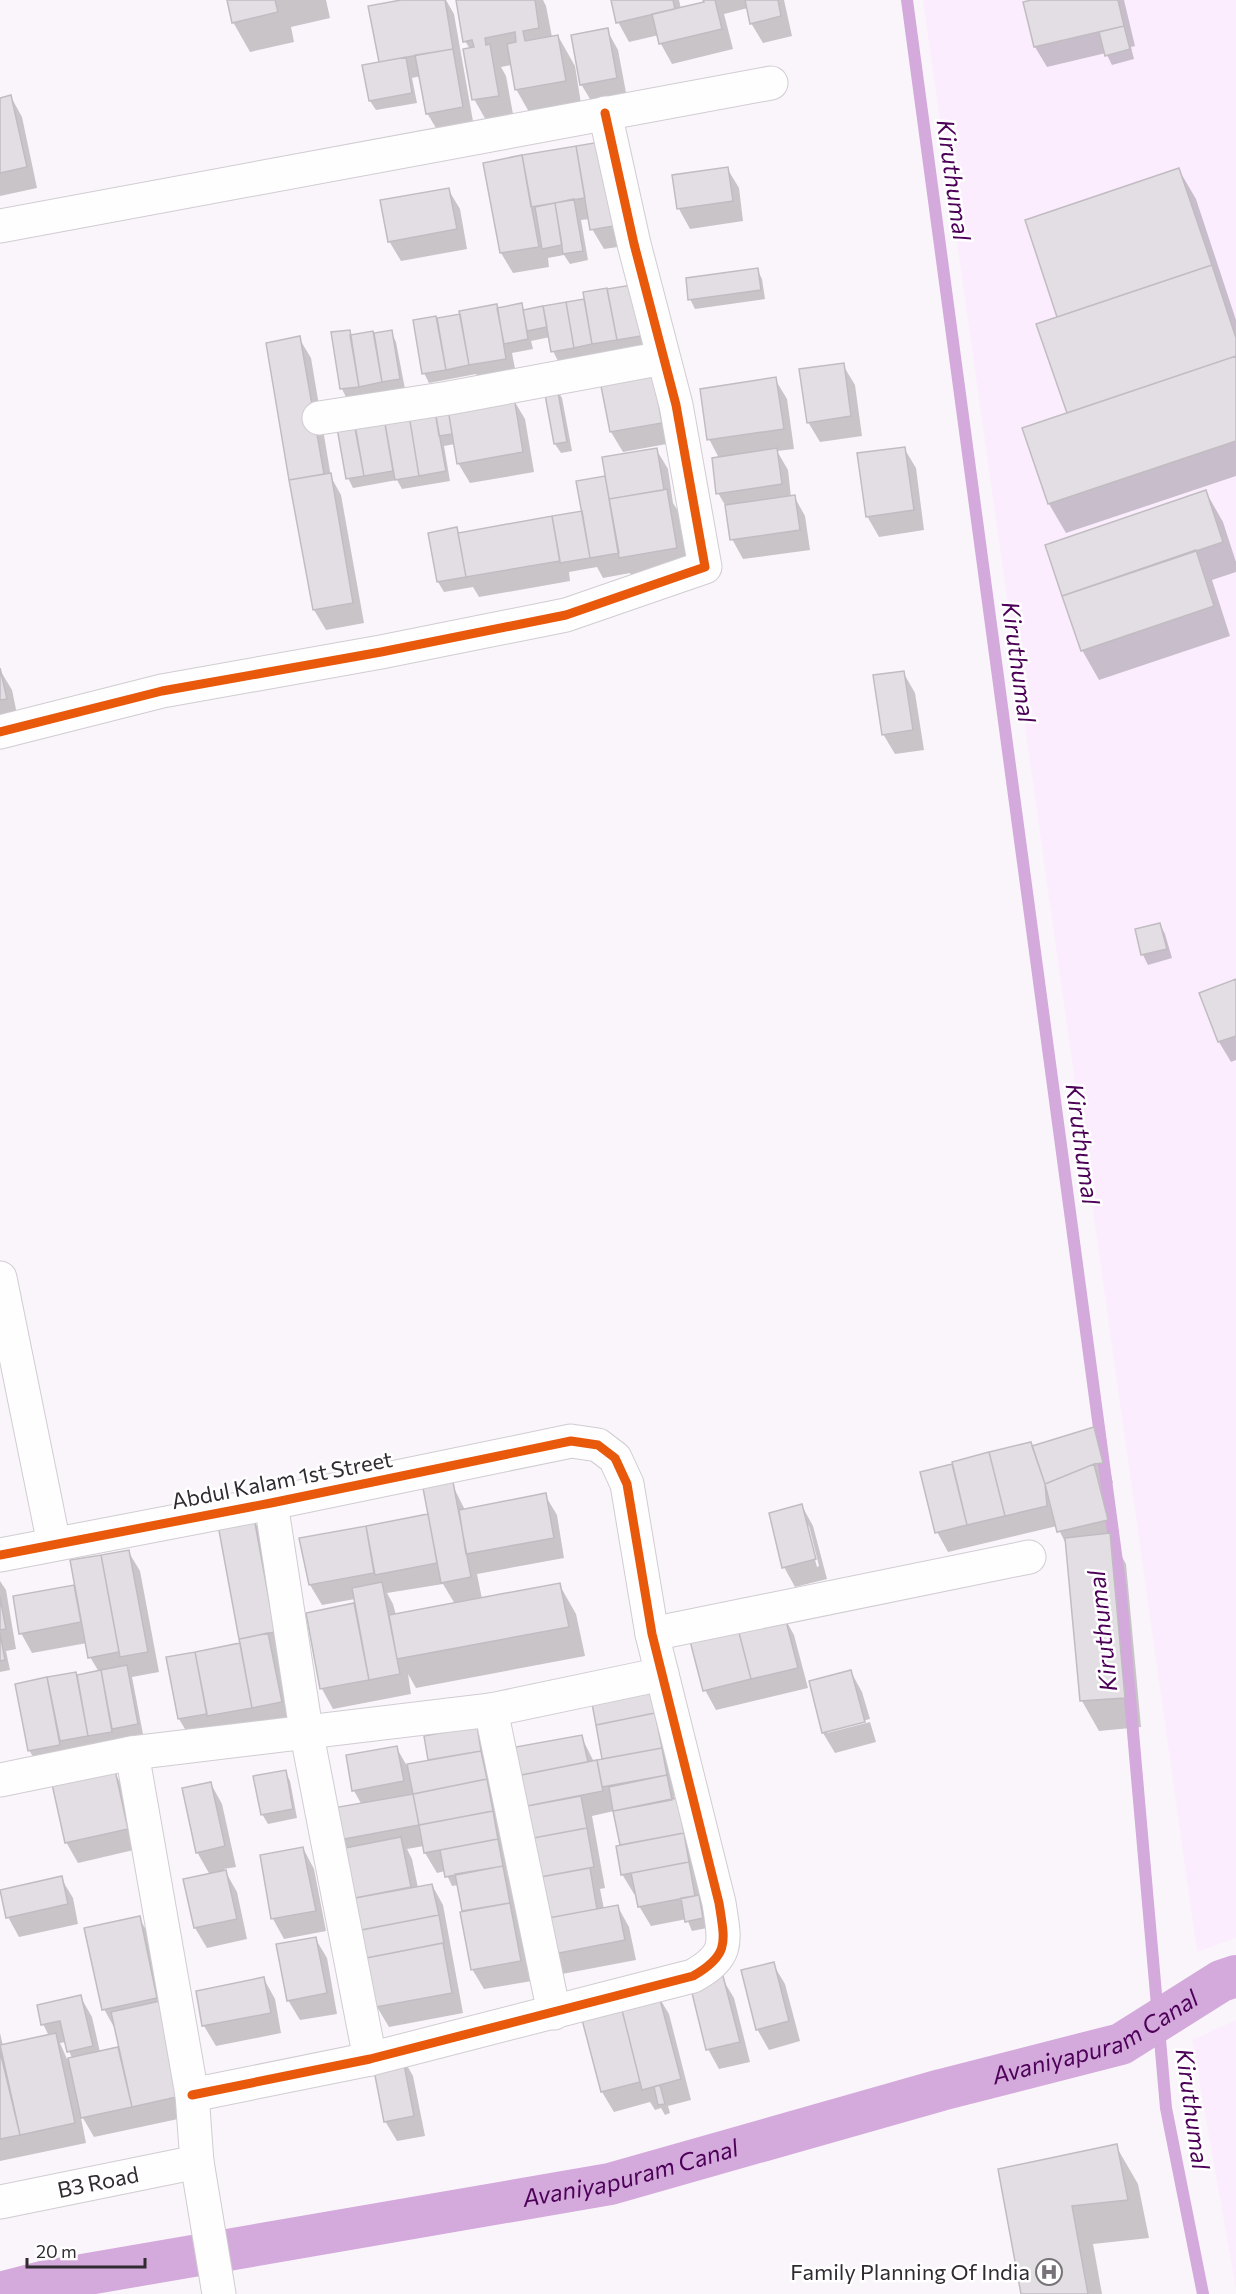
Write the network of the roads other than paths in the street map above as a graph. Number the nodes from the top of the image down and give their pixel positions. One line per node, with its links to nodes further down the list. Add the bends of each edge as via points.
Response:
1 (771, 83): 2 (street)
2 (604, 113): 3 (street); 4 (street)
3 (0, 226)
4 (663, 358): 5 (street); 6 (street, via 676,405 705,567 567,615 162,691)
5 (319, 418)
6 (0, 732)
7 (0, 1278): 9 (street)
8 (271, 1503): 9 (street, Abdul Kalam 1st Street); 12 (street, Abdul Kalam 1st Street, via 571,1441 598,1445 615,1458 627,1484); 15 (street)
9 (54, 1544): 10 (street, Abdul Kalam 1st Street)
10 (0, 1555)
11 (1029, 1557): 12 (street)
12 (652, 1634): 13 (street)
13 (663, 1674): 14 (street); 18 (street, via 719,1903 723,1948 713,1965 693,1976)
14 (491, 1710): 15 (street); 18 (street)
15 (306, 1730): 16 (street); 19 (street)
16 (132, 1753): 17 (street); 20 (street)
17 (0, 1780)
18 (554, 2013): 19 (street)
19 (370, 2058): 20 (street)
20 (192, 2095): 21 (street)
21 (197, 2162): 22 (street, B3 Road); 23 (street)
22 (0, 2202)
23 (219, 2294)

